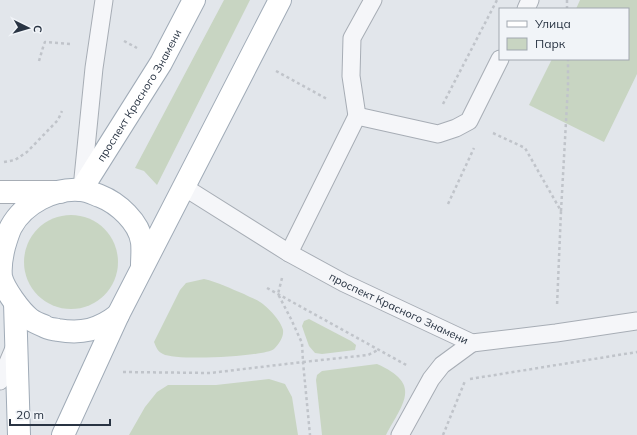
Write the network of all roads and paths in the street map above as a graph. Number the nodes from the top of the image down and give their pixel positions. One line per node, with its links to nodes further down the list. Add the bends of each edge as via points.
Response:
1 (104, 0): 19 (lane, via 94,68)
2 (194, 0): 11 (main road, проспект Красного Знамени)
3 (280, 0): 18 (main road)
4 (373, 0): 14 (lane, via 352,38 351,76)
5 (497, 0): 16 (path)
6 (119, 37): 11 (path)
7 (72, 45): 10 (path, via 46,42)
8 (500, 60): 15 (lane)
9 (568, 60): 23 (path)
10 (39, 61)
11 (161, 64): 19 (main road, проспект Красного Знамени)
12 (271, 68): 14 (path)
13 (62, 110): 17 (path, via 58,120 27,152 15,160)
14 (357, 116): 16 (lane); 24 (lane)
15 (476, 124): 16 (lane, via 438,134); 22 (path); 23 (path, via 525,148)
16 (429, 131)
17 (0, 162)
18 (184, 187): 24 (lane, проспект Красного Знамени); 25 (main road)
19 (82, 190): 21 (main road); 25 (main road, via 108,199 125,212 142,240)
20 (0, 192): 21 (main road)
21 (60, 192): 26 (main road, via 45,196 31,204 16,219 6,239)
22 (448, 204)
23 (561, 211): 32 (path)
24 (288, 253): 28 (path); 34 (lane, проспект Красного Знамени, via 344,283)
25 (142, 267): 30 (main road)
26 (0, 274): 29 (main road)
27 (266, 288): 28 (path)
28 (278, 294): 35 (path); 37 (path, via 302,343)
29 (15, 303): 30 (main road, via 30,319 47,328 65,331 86,331 107,324); 33 (main road)
30 (118, 315): 43 (main road)
31 (637, 321): 32 (lane, проспект Красного Знамени)
32 (556, 333): 34 (lane, проспект Красного Знамени)
33 (16, 342): 41 (lane); 42 (main road)
34 (472, 342): 39 (lane, via 442,365)
35 (378, 350): 37 (path, via 368,356); 39 (path)
36 (637, 352): 40 (path)
37 (303, 362): 38 (path, via 210,373); 44 (path)
38 (122, 372)
39 (431, 379): 40 (path); 45 (lane)
40 (466, 379): 46 (path)
41 (0, 381)
42 (20, 435)
43 (63, 435)
44 (310, 435)
45 (400, 435)
46 (443, 435)

